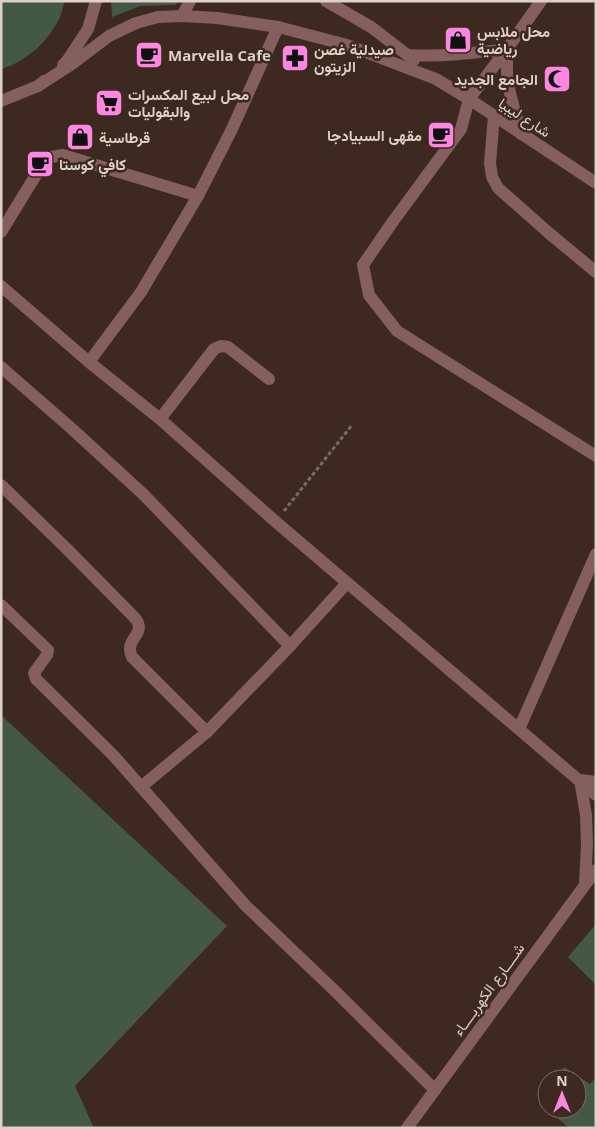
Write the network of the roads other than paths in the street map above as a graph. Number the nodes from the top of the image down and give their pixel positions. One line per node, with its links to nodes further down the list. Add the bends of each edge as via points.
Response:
1 (96, 1): 10 (street, via 88,29 67,61)
2 (190, 1): 5 (street)
3 (326, 1): 8 (street, via 371,27)
4 (541, 1): 7 (street)
5 (182, 16): 6 (street); 10 (street, via 158,17 136,23 109,36)
6 (278, 27): 9 (street, via 347,44); 16 (street)
7 (507, 49): 8 (street, via 466,54); 11 (street); 14 (street, via 507,76)
8 (408, 55): 9 (street)
9 (436, 80): 11 (street, شارع ليبيا)
10 (38, 86): 12 (street)
11 (469, 99): 13 (street, شارع ليبيا); 24 (street, via 461,129 363,264 369,295 397,331)
12 (1, 101)
13 (494, 116): 14 (street, شارع ليبيا); 18 (street, via 490,163 498,188)
14 (521, 134): 15 (street, شارع ليبيا)
15 (596, 183)
16 (198, 196): 17 (street, via 64,155 51,157 42,165); 20 (street, via 141,292)
17 (1, 232)
18 (596, 272)
19 (1, 286): 20 (street)
20 (89, 362): 23 (street)
21 (1, 367): 29 (street, via 143,494)
22 (269, 379): 23 (street, via 228,347 221,346 214,349)
23 (160, 419): 27 (street)
24 (596, 456)
25 (1, 486): 31 (street, via 133,616 139,631 130,645 132,657)
26 (596, 554): 30 (street)
27 (348, 583): 29 (street); 30 (street)
28 (1, 606): 34 (street, via 48,650 48,655 34,673 36,679)
29 (290, 646): 31 (street)
30 (519, 728): 32 (street)
31 (207, 732): 34 (street)
32 (580, 780): 33 (street); 35 (street); 37 (street, via 586,814)
33 (596, 782)
34 (141, 787): 38 (street, via 246,906)
35 (596, 794)
36 (596, 871): 37 (street, شــــارع الكهربــــاء)
37 (584, 884): 38 (street, شــــارع الكهربــــاء)
38 (435, 1090): 39 (street, شــــارع الكهربــــاء)
39 (412, 1126)

